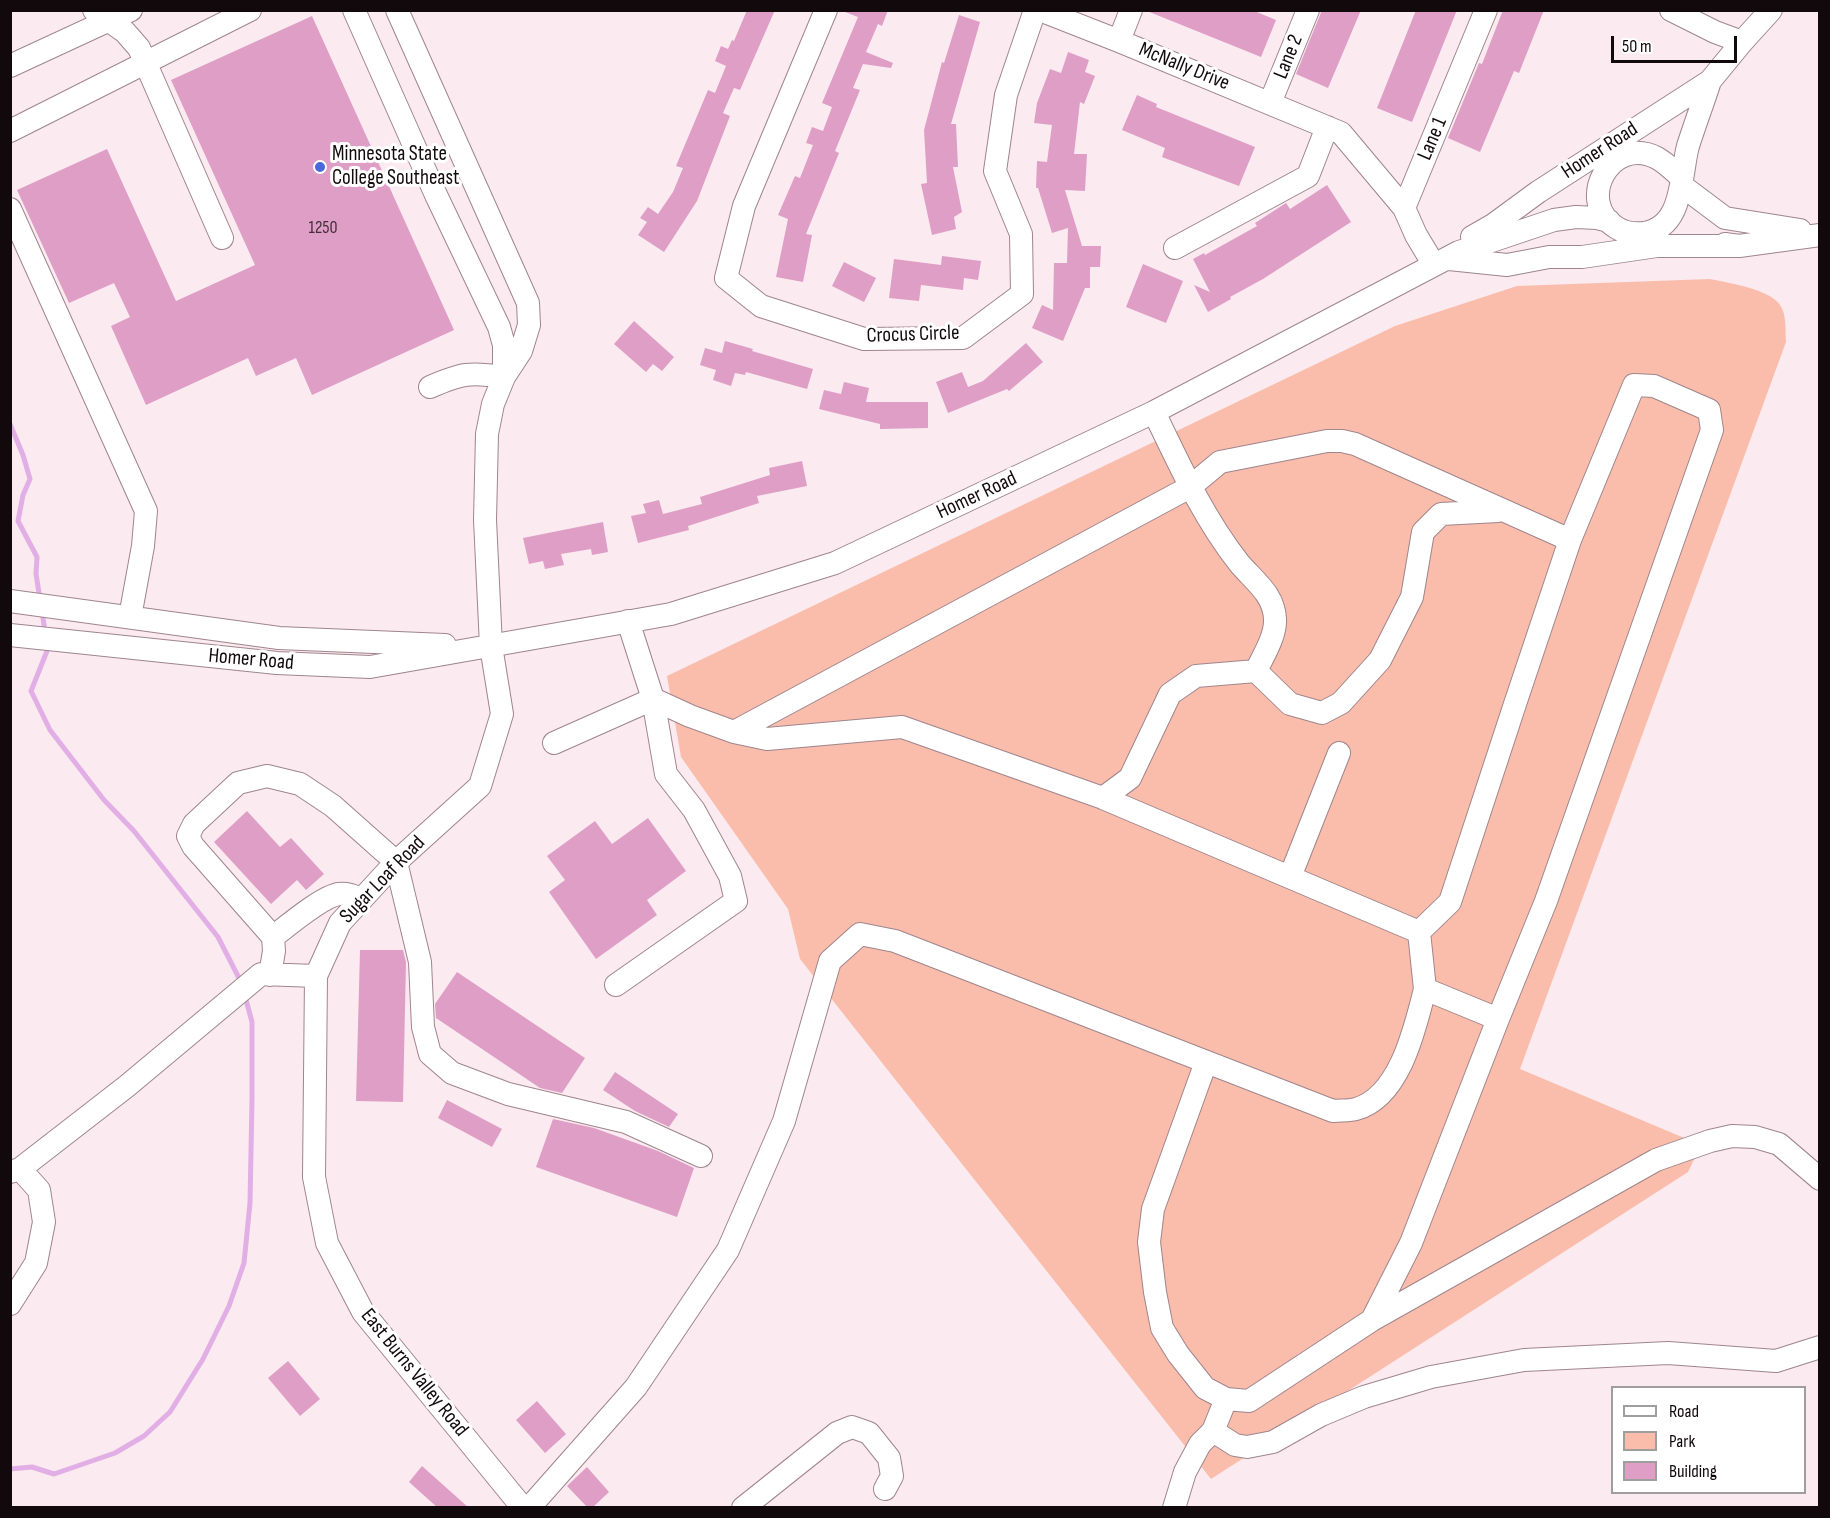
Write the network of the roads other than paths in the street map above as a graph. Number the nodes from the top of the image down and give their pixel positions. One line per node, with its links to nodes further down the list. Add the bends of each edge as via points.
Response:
1 (131, 10): 13 (street)
2 (250, 10): 16 (street)
3 (354, 10): 35 (street, via 499,327 504,345)
4 (397, 10): 35 (street, via 528,303 529,325 521,351)
5 (826, 10): 6 (street, Crocus Circle, via 744,206 726,278 761,306 864,339 963,338 1022,294 1021,234 995,171 1006,95)
6 (1035, 10)
7 (1040, 10): 14 (street, McNally Drive)
8 (1131, 10): 14 (street)
9 (1308, 10): 19 (street, Lane 2)
10 (1486, 10): 26 (street, Lane 1)
11 (1671, 10): 15 (street)
12 (1771, 10): 15 (street, Homer Road)
13 (102, 16): 16 (street, via 125,32); 17 (street)
14 (1119, 41): 19 (street, McNally Drive)
15 (1742, 42): 18 (street, Homer Road)
16 (146, 63): 21 (street); 31 (street)
17 (10, 66)
18 (1710, 81): 22 (street, Homer Road); 24 (street, Homer Road, via 1688,146); 28 (street, Homer Road)
19 (1270, 103): 20 (street, McNally Drive)
20 (1327, 127): 26 (street, McNally Drive, via 1341,133); 33 (street, via 1308,176)
21 (10, 131)
22 (1622, 157): 23 (street, Homer Road); 24 (street, Homer Road, via 1634,153 1657,158)
23 (1603, 173): 27 (street, Homer Road, via 1598,198); 28 (street, Homer Road)
24 (1681, 182): 29 (street, Homer Road, via 1671,217); 30 (street, Homer Road, via 1725,218)
25 (10, 208): 42 (street, via 152,508)
26 (1404, 208): 34 (street, via 1416,235)
27 (1609, 221): 29 (street, Homer Road, via 1628,232); 34 (street, Homer Road, via 1576,217 1554,220)
28 (1493, 225): 34 (street, Homer Road)
29 (1649, 232): 32 (street)
30 (1820, 234): 32 (street)
31 (222, 238)
32 (1739, 246): 34 (street, via 1657,246 1508,265)
33 (1176, 248)
34 (1439, 262): 37 (street, Homer Road)
35 (504, 377): 36 (street, via 474,373); 45 (street, Sugar Loaf Road, via 487,434 485,520)
36 (430, 387)
37 (1154, 412): 38 (street); 43 (street, Homer Road, via 835,563 670,614)
38 (1190, 487): 39 (street, via 1220,462 1342,441); 46 (street, via 1240,564 1270,598 1275,621); 48 (street)
39 (1505, 511): 40 (street); 46 (street, via 1441,514 1424,532 1412,597 1380,660 1341,703 1322,713 1290,704)
40 (1570, 540): 55 (street, via 1459,879 1450,902); 61 (street, via 1634,385 1654,386 1709,410 1712,430 1546,901)
41 (10, 601): 42 (street, Homer Road)
42 (130, 617): 45 (street, Homer Road, via 279,638)
43 (628, 621): 45 (street, Homer Road); 47 (street)
44 (10, 635): 45 (street, Homer Road, via 277,663 370,667)
45 (491, 646): 52 (street, Sugar Loaf Road, via 502,714 480,786)
46 (1256, 671): 51 (street, via 1196,676 1170,694 1130,778)
47 (653, 699): 48 (street); 49 (street); 59 (street, via 666,774 694,810 730,876 736,901)
48 (734, 732): 51 (street, via 767,739 903,727)
49 (554, 743)
50 (1339, 753): 53 (street)
51 (1103, 798): 53 (street)
52 (396, 862): 54 (street, Sugar Loaf Road); 56 (street, via 333,806 300,784 267,776 238,783 194,824 188,836); 63 (street, via 420,962 423,1027 430,1054 452,1073 508,1094 626,1122)
53 (1290, 878): 55 (street)
54 (362, 898): 56 (street, via 336,894); 58 (street, Sugar Loaf Road, via 340,923)
55 (1419, 932): 60 (street)
56 (273, 937): 57 (street, via 274,951)
57 (266, 974): 58 (street); 64 (street)
58 (315, 976): 72 (street, East Burns Valley Road, via 314,1177 327,1243 363,1312)
59 (616, 985)
60 (1425, 989): 61 (street); 62 (street, via 1397,1074 1381,1095 1356,1109 1333,1110)
61 (1498, 1019): 67 (street, via 1411,1243)
62 (1206, 1062): 69 (street, via 1153,1209 1149,1242 1162,1328 1205,1388); 73 (street, via 895,941 860,934 830,961 784,1121 728,1250 636,1387)
63 (701, 1156)
64 (15, 1170): 66 (street, via 39,1190 44,1222 36,1263)
65 (1820, 1179): 67 (street, via 1779,1144 1755,1137 1732,1136 1710,1141 1656,1160)
66 (10, 1304)
67 (1372, 1320): 69 (street, via 1249,1401)
68 (1820, 1347): 70 (street, via 1776,1361 1668,1353 1524,1360 1431,1377 1364,1397 1273,1442 1235,1445)
69 (1226, 1399): 70 (street)
70 (1213, 1431): 75 (street, via 1200,1444 1185,1472)
71 (885, 1489): 74 (street, via 892,1476 889,1458 869,1433 852,1428 837,1433)
72 (523, 1508)
73 (529, 1508)
74 (743, 1508)
75 (1174, 1508)

